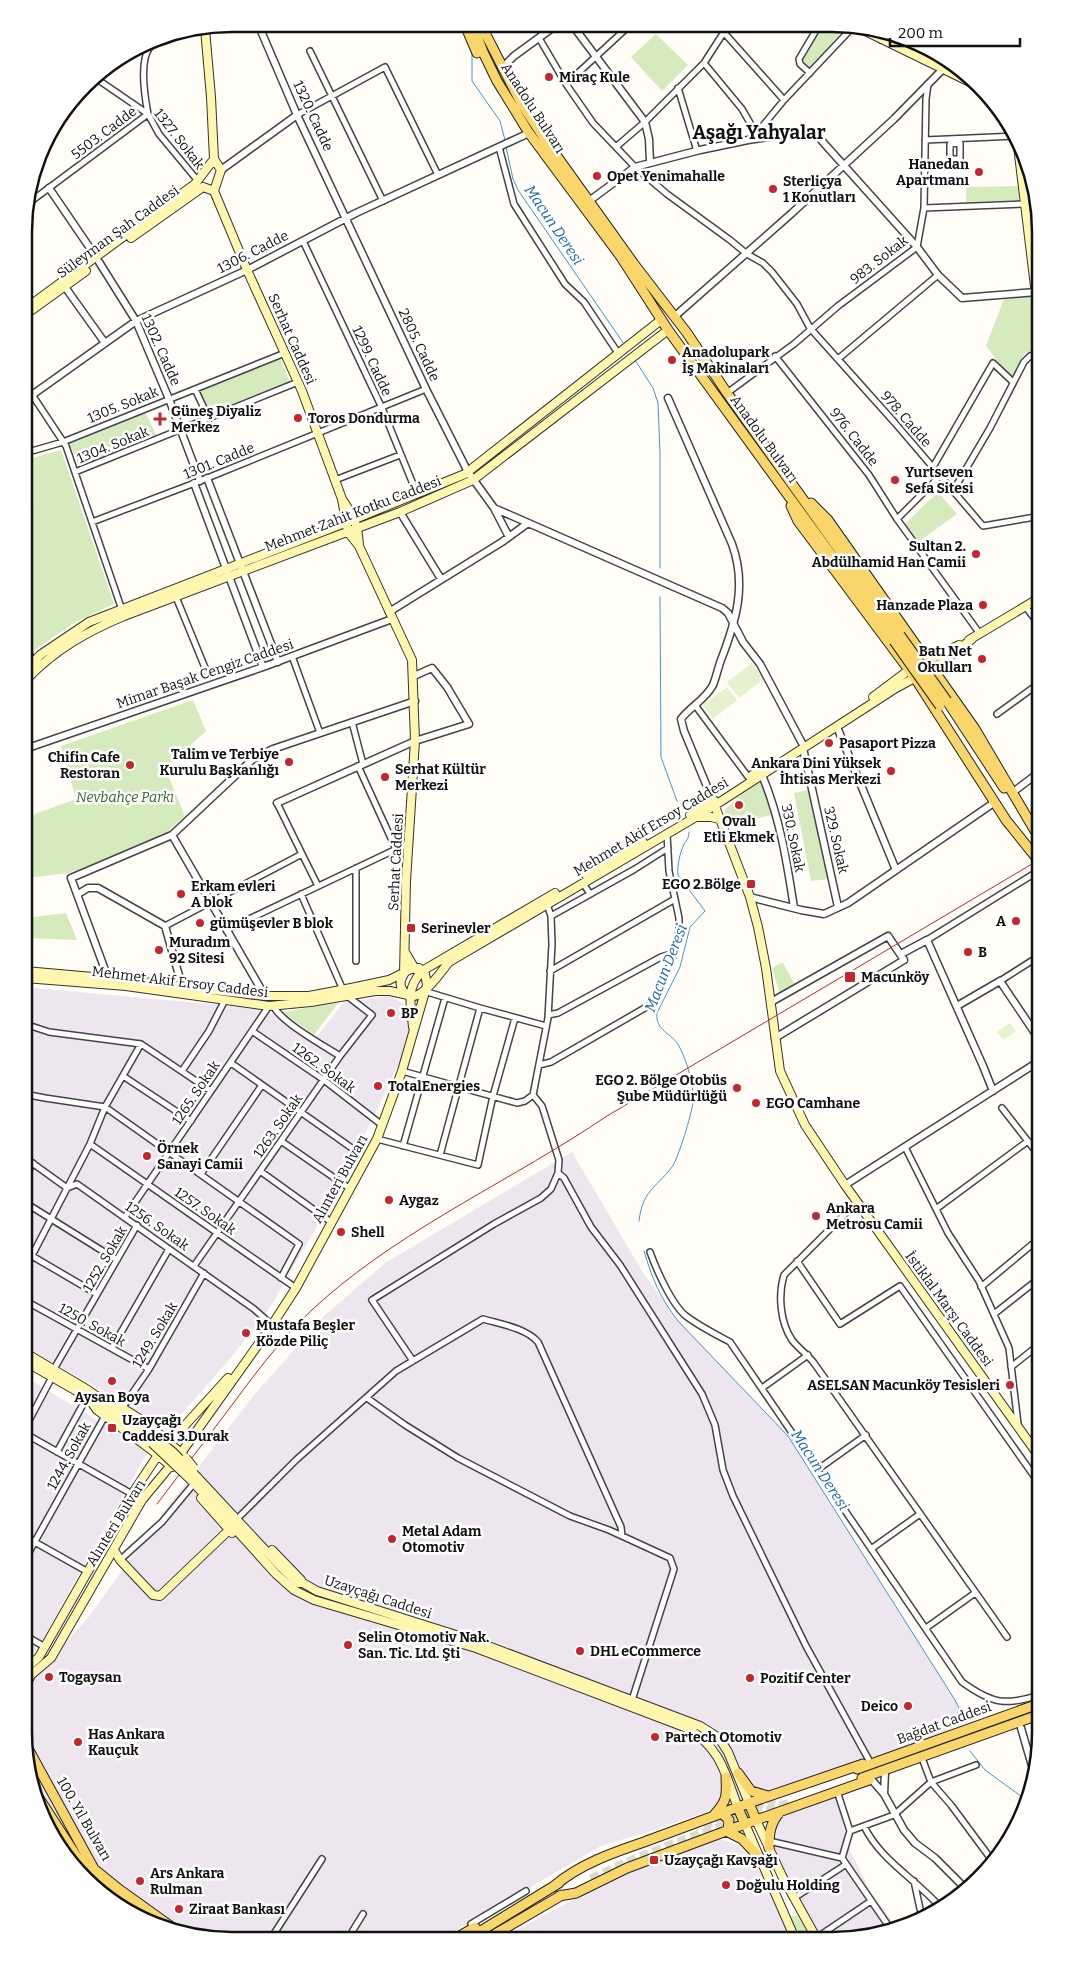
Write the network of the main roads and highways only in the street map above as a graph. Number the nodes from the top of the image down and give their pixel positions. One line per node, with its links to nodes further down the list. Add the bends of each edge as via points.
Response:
1 (469, 32): 9 (main road, via 484,66)
2 (476, 32): 9 (main road, Anadolu Bulvarı)
3 (484, 32): 7 (main road, Anadolu Bulvarı)
4 (490, 32): 7 (main road)
5 (205, 34): 10 (main road)
6 (875, 37): 8 (main road)
7 (502, 68): 31 (main road, Anadolu Bulvarı, via 521,103 589,201 792,483)
8 (952, 73)
9 (498, 81): 18 (main road, Anadolu Bulvarı, via 529,133 621,257)
10 (214, 159): 12 (main road); 13 (main road, via 221,170)
11 (1019, 161): 15 (main road)
12 (198, 184): 13 (main road); 14 (main road, Süleyman Şah Caddesi, via 192,193)
13 (214, 191): 20 (main road, Serhat Caddesi, via 298,382)
14 (98, 260): 16 (main road, Süleyman Şah Caddesi); 17 (main road, Süleyman Şah Caddesi)
15 (1032, 260)
16 (32, 303)
17 (32, 310)
18 (662, 320): 19 (main road, Anadolu Bulvarı); 21 (main road, Mehmet Zahit Kotku Caddesi, via 468,472)
19 (668, 330): 23 (main road, Mehmet Zahit Kotku Caddesi, via 473,480); 31 (main road, Anadolu Bulvarı, via 784,490)
20 (342, 499): 21 (main road, Serhat Caddesi); 22 (main road, Serhat Caddesi)
21 (355, 519): 22 (main road, Mehmet Zahit Kotku Caddesi); 23 (main road, Serhat Caddesi)
22 (345, 523): 24 (main road, Serhat Caddesi); 26 (main road, Mehmet Zahit Kotku Caddesi)
23 (358, 528): 24 (main road, Mehmet Zahit Kotku Caddesi); 25 (main road, Serhat Caddesi)
24 (348, 532): 25 (main road, Serhat Caddesi); 26 (main road, Mehmet Zahit Kotku Caddesi)
25 (359, 546): 48 (main road, Serhat Caddesi, via 412,660 414,676 415,741)
26 (241, 567): 27 (main road, Mehmet Zahit Kotku Caddesi)
27 (227, 572): 29 (main road, Mehmet Zahit Kotku Caddesi); 29 (main road, Mehmet Zahit Kotku Caddesi, via 176,596)
28 (1032, 602): 30 (main road)
29 (123, 612): 33 (main road, Mehmet Zahit Kotku Caddesi, via 89,622 40,655); 36 (main road, Mehmet Zahit Kotku Caddesi, via 67,644)
30 (972, 638): 32 (main road, Mehmet Akif Ersoy Caddesi); 34 (main road, Mehmet Akif Ersoy Caddesi)
31 (899, 640): 32 (main road); 35 (main road); 40 (main road, Anadolu Bulvarı, bridge)
32 (927, 660): 34 (main road); 35 (main road, Mehmet Akif Ersoy Caddesi)
33 (32, 664)
34 (933, 668): 37 (main road, Mehmet Akif Ersoy Caddesi); 38 (main road)
35 (909, 670): 37 (main road); 41 (main road, Mehmet Akif Ersoy Caddesi)
36 (32, 675)
37 (915, 678): 39 (main road); 41 (main road, Mehmet Akif Ersoy Caddesi)
38 (943, 683): 39 (main road, via 933,686); 44 (main road, via 975,729)
39 (926, 695): 47 (main road)
40 (944, 704): 45 (main road, Anadolu Bulvarı, via 978,746); 46 (main road, Anadolu Bulvarı)
41 (802, 745): 42 (main road, Mehmet Akif Ersoy Caddesi); 42 (main road, Mehmet Akif Ersoy Caddesi, via 762,775)
42 (714, 803): 43 (main road, Mehmet Akif Ersoy Caddesi); 43 (main road, İstiklal Marşı Caddesi)
43 (710, 813): 49 (main road, Mehmet Akif Ersoy Caddesi); 56 (main road, Mehmet Akif Ersoy Caddesi, via 696,817 449,962); 68 (main road, İstiklal Marşı Caddesi, via 750,896 763,948 782,1077 805,1125)
44 (1032, 825)
45 (1032, 833)
46 (1032, 850)
47 (1032, 853)
48 (405, 952): 49 (main road); 51 (main road, Serhat Caddesi)
49 (418, 970): 51 (main road, Mehmet Akif Ersoy Caddesi); 56 (main road, via 427,981); 59 (main road, Mehmet Akif Ersoy Caddesi)
50 (32, 972): 53 (main road, Mehmet Akif Ersoy Caddesi)
51 (404, 974): 54 (main road, Mehmet Akif Ersoy Caddesi); 59 (main road, Serhat Caddesi, via 401,986)
52 (32, 978): 53 (main road, Mehmet Akif Ersoy Caddesi)
53 (109, 982): 55 (main road, Mehmet Akif Ersoy Caddesi)
54 (371, 988): 57 (main road, Mehmet Akif Ersoy Caddesi); 59 (main road, Mehmet Akif Ersoy Caddesi)
55 (182, 990): 58 (main road, Mehmet Akif Ersoy Caddesi); 60 (main road, Mehmet Akif Ersoy Caddesi, via 225,1000)
56 (424, 991): 59 (main road, via 418,996); 61 (main road, Alınteri Bulvarı)
57 (344, 992): 58 (main road, Mehmet Akif Ersoy Caddesi); 60 (main road, Mehmet Akif Ersoy Caddesi, via 311,1002)
58 (265, 996): 60 (main road)
59 (410, 996): 61 (main road, Alınteri Bulvarı)
60 (271, 1005)
61 (413, 1031): 62 (main road, Alınteri Bulvarı, via 377,1139 296,1288)
62 (250, 1354): 67 (main road, Alınteri Bulvarı); 70 (main road, Alınteri Bulvarı)
63 (32, 1358): 65 (main road, Uzayçağı Caddesi)
64 (32, 1364): 65 (main road, Uzayçağı Caddesi)
65 (53, 1373): 66 (main road, Uzayçağı Caddesi)
66 (90, 1395): 67 (main road, via 123,1407); 69 (main road, via 97,1410); 72 (main road, Uzayçağı Caddesi, bridge, via 154,1441)
67 (170, 1442): 69 (main road, Alınteri Bulvarı); 70 (main road)
68 (1032, 1446)
69 (158, 1455): 71 (main road); 77 (main road, Alınteri Bulvarı, via 132,1494)
70 (184, 1455): 71 (main road, Alınteri Bulvarı); 76 (main road, bridge)
71 (173, 1468): 72 (main road); 74 (main road, Alınteri Bulvarı, via 142,1500)
72 (191, 1481): 73 (main road); 75 (main road, Uzayçağı Caddesi); 76 (main road, Uzayçağı Caddesi, via 281,1567 298,1582)
73 (229, 1530): 74 (main road, via 160,1596 153,1595); 75 (main road)
74 (112, 1553): 78 (main road, Alınteri Bulvarı, via 51,1658)
75 (267, 1564): 89 (main road, Uzayçağı Caddesi, via 294,1590 314,1600 476,1648 687,1728 717,1754)
76 (304, 1583): 88 (main road, Uzayçağı Caddesi, via 317,1591 475,1641 700,1726 719,1738)
77 (32, 1668)
78 (32, 1672)
79 (1032, 1702): 84 (main road, via 1000,1714)
80 (1032, 1706): 84 (main road, Bağdat Caddesi)
81 (1032, 1718): 83 (main road, Bağdat Caddesi)
82 (1032, 1722): 83 (main road)
83 (1017, 1726): 95 (main road, Bağdat Caddesi, via 981,1736)
84 (978, 1727): 85 (main road, Bağdat Caddesi)
85 (887, 1758): 87 (main road, Bağdat Caddesi); 92 (main road)
86 (34, 1760): 109 (main road, 100. Yıl Bulvarı, via 94,1869)
87 (857, 1769)
88 (738, 1774): 90 (main road, Uzayçağı Caddesi); 92 (main road, via 751,1791)
89 (726, 1777): 91 (main road, Uzayçağı Caddesi); 96 (main road, via 727,1795)
90 (744, 1789): 91 (main road, via 740,1796); 93 (main road, Uzayçağı Caddesi)
91 (732, 1793): 94 (main road, Uzayçağı Caddesi)
92 (768, 1797): 93 (main road); 95 (main road, via 762,1803 762,1810)
93 (749, 1804): 94 (main road); 97 (main road)
94 (738, 1808): 96 (main road); 98 (main road)
95 (776, 1813): 97 (main road, Bağdat Caddesi); 100 (main road)
96 (717, 1815): 99 (main road, via 730,1820); 104 (main road, via 584,1865)
97 (756, 1820): 98 (main road, Bağdat Caddesi); 100 (main road)
98 (745, 1824): 99 (main road, Bağdat Caddesi); 101 (main road)
99 (727, 1831): 101 (main road, via 742,1839); 105 (main road, Bağdat Caddesi, via 628,1868 576,1893)
100 (769, 1845): 107 (main road)
101 (759, 1857): 108 (main road)
102 (586, 1869): 104 (main road)
103 (591, 1879): 105 (main road)
104 (554, 1886): 106 (main road)
105 (559, 1896): 112 (main road)
106 (532, 1899): 110 (main road); 111 (main road)
107 (796, 1902): 108 (main road); 114 (main road)
108 (784, 1913): 113 (main road)
109 (160, 1919)
110 (468, 1932)
111 (479, 1932)
112 (498, 1932)
113 (792, 1932)
114 (813, 1932)

